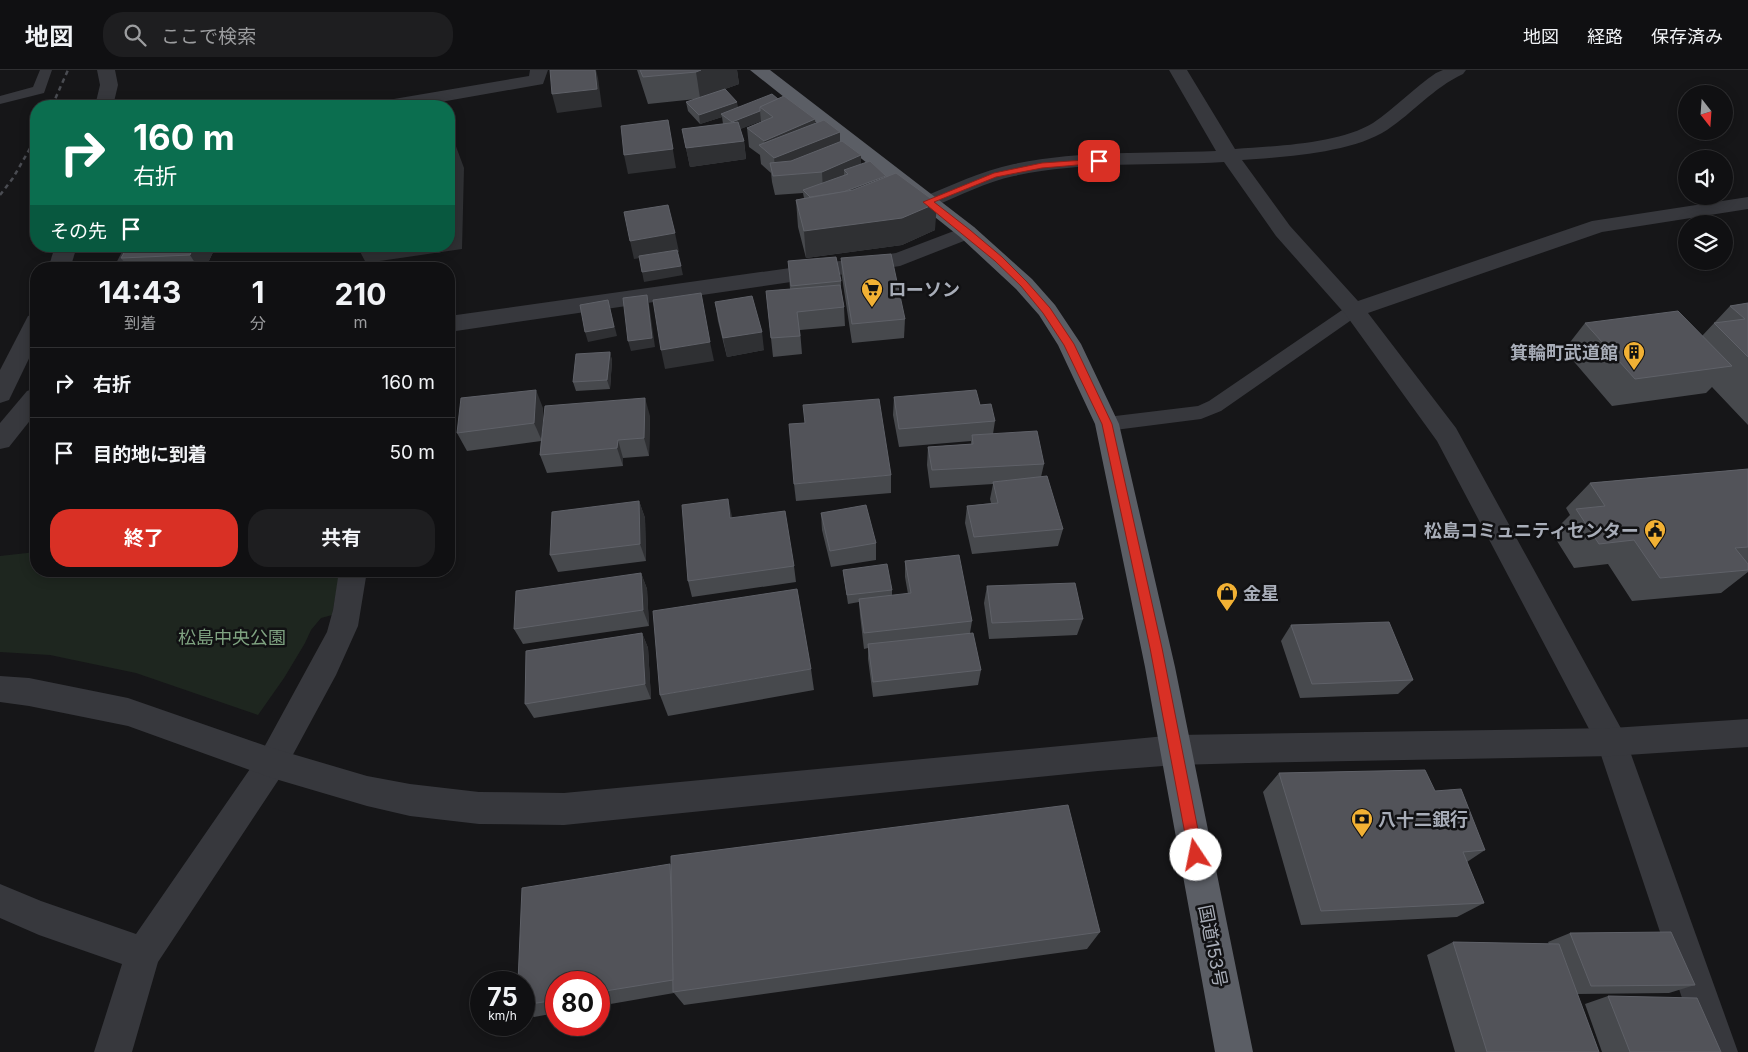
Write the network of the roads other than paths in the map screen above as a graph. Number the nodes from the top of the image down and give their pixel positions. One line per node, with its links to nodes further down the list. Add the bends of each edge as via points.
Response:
1 (46, 70): 7 (lane, via 39,90)
2 (106, 70): 8 (street, via 109,85)
3 (539, 70): 9 (street, via 537,80)
4 (758, 70): 11 (highway, 国道153号)
5 (1178, 70): 10 (street)
6 (1457, 70): 10 (street, via 1427,86 1378,129 1352,139)
7 (0, 100)
8 (105, 100)
9 (422, 100)
10 (1230, 157): 11 (street, via 1042,166 994,175); 14 (street, via 1283,231)
11 (928, 202): 13 (highway, 国道153号)
12 (1748, 203): 14 (street, via 1599,226)
13 (967, 232): 15 (street, via 900,259); 19 (highway, 国道153号, via 1018,278 1047,310 1069,344)
14 (1354, 310): 19 (lane, via 1215,406 1201,412); 24 (street, via 1447,435)
15 (455, 323)
16 (30, 333): 17 (street)
17 (0, 394)
18 (30, 404): 20 (street)
19 (1107, 424): 25 (highway, 国道153号)
20 (0, 440)
21 (352, 577): 26 (street, via 342,630)
22 (0, 689): 26 (street, via 128,712)
23 (1748, 733): 24 (street)
24 (1612, 742): 25 (street); 31 (street)
25 (1176, 750): 26 (street, via 564,809 479,808 410,800 367,791); 30 (highway, 国道153号)
26 (272, 762): 28 (street)
27 (0, 901): 28 (street)
28 (144, 954): 29 (street)
29 (113, 1052)
30 (1234, 1052)
31 (1719, 1052)

